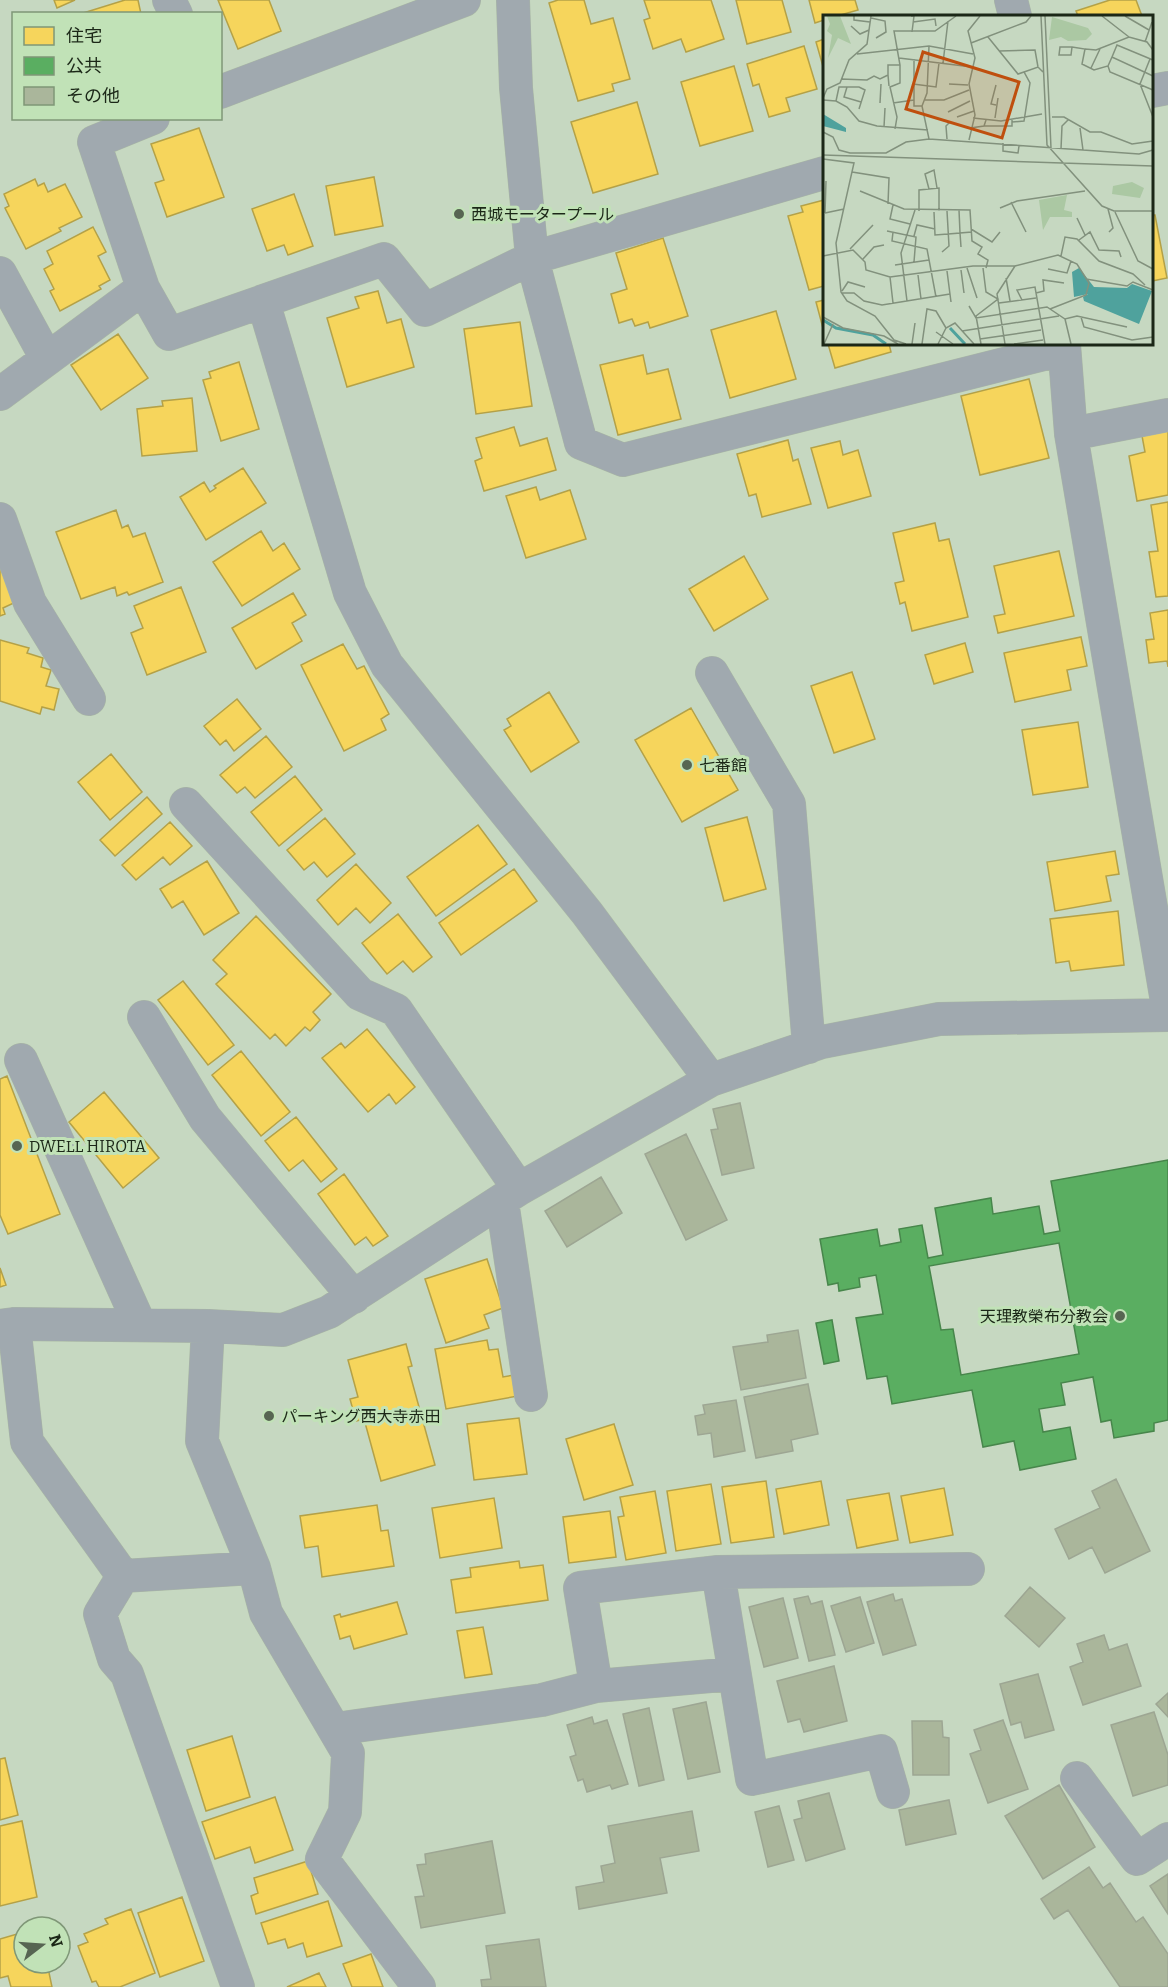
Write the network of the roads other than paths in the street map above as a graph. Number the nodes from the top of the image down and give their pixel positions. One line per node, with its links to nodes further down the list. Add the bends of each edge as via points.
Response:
1 (464, 0): 6 (street)
2 (513, 0): 10 (street, via 516,88)
3 (1011, 0): 4 (street)
4 (1015, 15)
5 (1168, 88): 7 (street)
6 (222, 91)
7 (1153, 91)
8 (148, 120): 12 (street, via 94,142)
9 (823, 174): 10 (street)
10 (532, 258): 13 (street, via 425,310 384,259); 14 (street, via 581,443 623,460)
11 (0, 273): 15 (street)
12 (143, 288): 13 (street, via 169,334); 15 (street)
13 (263, 301): 28 (street, via 350,593 387,666 587,913)
14 (1064, 346): 18 (street)
15 (47, 359): 16 (street)
16 (0, 394)
17 (1168, 415): 18 (street)
18 (1071, 435): 23 (street)
19 (0, 519): 21 (street, via 30,603)
20 (712, 673): 26 (street, via 789,804)
21 (89, 699)
22 (186, 804): 29 (street, via 360,994 396,1010)
23 (1168, 1008)
24 (1168, 1015): 26 (street, via 939,1019)
25 (144, 1017): 30 (street, via 205,1118)
26 (809, 1047): 28 (street)
27 (21, 1060): 32 (street)
28 (711, 1080): 29 (street)
29 (511, 1195): 30 (street); 34 (street)
30 (354, 1297): 33 (street, via 329,1312 283,1330)
31 (7, 1325): 32 (street); 38 (street, via 27,1442)
32 (140, 1325): 33 (street)
33 (208, 1326): 35 (street, via 202,1441)
34 (531, 1395)
35 (254, 1568): 38 (street); 41 (street, via 266,1613)
36 (969, 1569): 37 (street)
37 (718, 1572): 39 (street); 40 (street, via 580,1588)
38 (123, 1576): 45 (street, via 100,1614 114,1659 127,1674)
39 (734, 1674): 40 (street); 43 (street, via 752,1779 881,1751)
40 (596, 1686): 41 (street, via 542,1700)
41 (335, 1729): 46 (street, via 348,1753 345,1812 322,1859)
42 (1077, 1778): 44 (street, via 1137,1859)
43 (893, 1792)
44 (1168, 1839)
45 (238, 1987)
46 (419, 1987)

